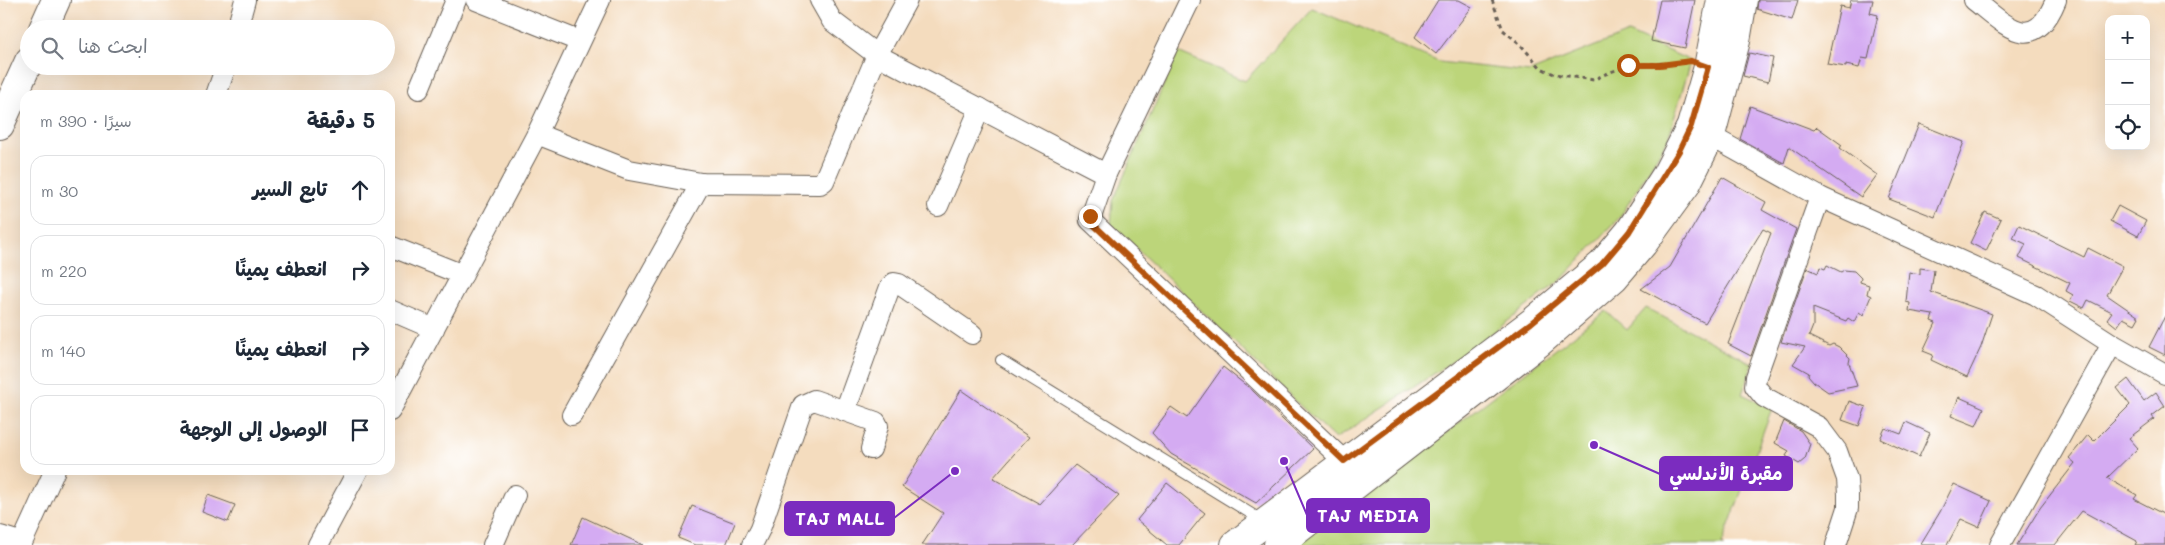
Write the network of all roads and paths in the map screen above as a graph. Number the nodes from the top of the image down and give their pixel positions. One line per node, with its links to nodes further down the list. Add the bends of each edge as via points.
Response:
1 (56, 0): 14 (main road)
2 (456, 0): 21 (street)
3 (476, 0): 16 (street)
4 (600, 0): 16 (street)
5 (820, 0): 17 (street, via 832,21)
6 (906, 0): 17 (street)
7 (1190, 0): 27 (street)
8 (1492, 0): 18 (path, via 1503,30 1541,68 1554,74 1594,80 1608,71 1628,65 1691,61)
9 (1721, 0): 18 (main road)
10 (1743, 0): 25 (main road, via 1736,41)
11 (1974, 0): 12 (street, via 2012,30 2027,32 2048,19)
12 (2056, 0)
13 (238, 2): 15 (street)
14 (47, 20)
15 (237, 20)
16 (579, 42): 26 (street)
17 (877, 55): 23 (street); 28 (street, via 824,181 816,184)
18 (1708, 67): 25 (main road)
19 (23, 75): 24 (main road)
20 (223, 75): 22 (street)
21 (419, 89)
22 (218, 90)
23 (980, 108): 27 (street); 30 (street)
24 (0, 125)
25 (1701, 130): 29 (street); 35 (main road, via 1686,185 1643,244 1614,278)
26 (537, 134): 28 (street, via 629,170); 32 (street)
27 (1106, 174): 44 (street, via 1090,216 1093,224)
28 (701, 183): 42 (street)
29 (1820, 197): 37 (street, via 2036,295); 56 (street, via 1755,386 1764,397 1819,427 1837,451 1847,479 1848,508)
30 (938, 206)
31 (395, 248): 32 (street)
32 (463, 275): 34 (street)
33 (395, 312): 34 (street)
34 (434, 329): 40 (street)
35 (1535, 333): 44 (main road); 48 (main road)
36 (972, 334): 41 (street, via 894,283)
37 (2112, 344): 39 (street); 57 (street)
38 (1001, 360): 48 (lane)
39 (2165, 374)
40 (398, 379)
41 (845, 411): 43 (street, via 876,422 878,426); 54 (street, via 814,400 803,405)
42 (572, 415)
43 (871, 449)
44 (1344, 461): 48 (main road)
45 (53, 475): 51 (street)
46 (355, 475): 52 (street)
47 (515, 495): 53 (street)
48 (1272, 534): 55 (main road)
49 (0, 540): 50 (main road)
50 (16, 545)
51 (21, 545)
52 (318, 545)
53 (494, 545)
54 (752, 545)
55 (1235, 545)
56 (1836, 545)
57 (2000, 545)

